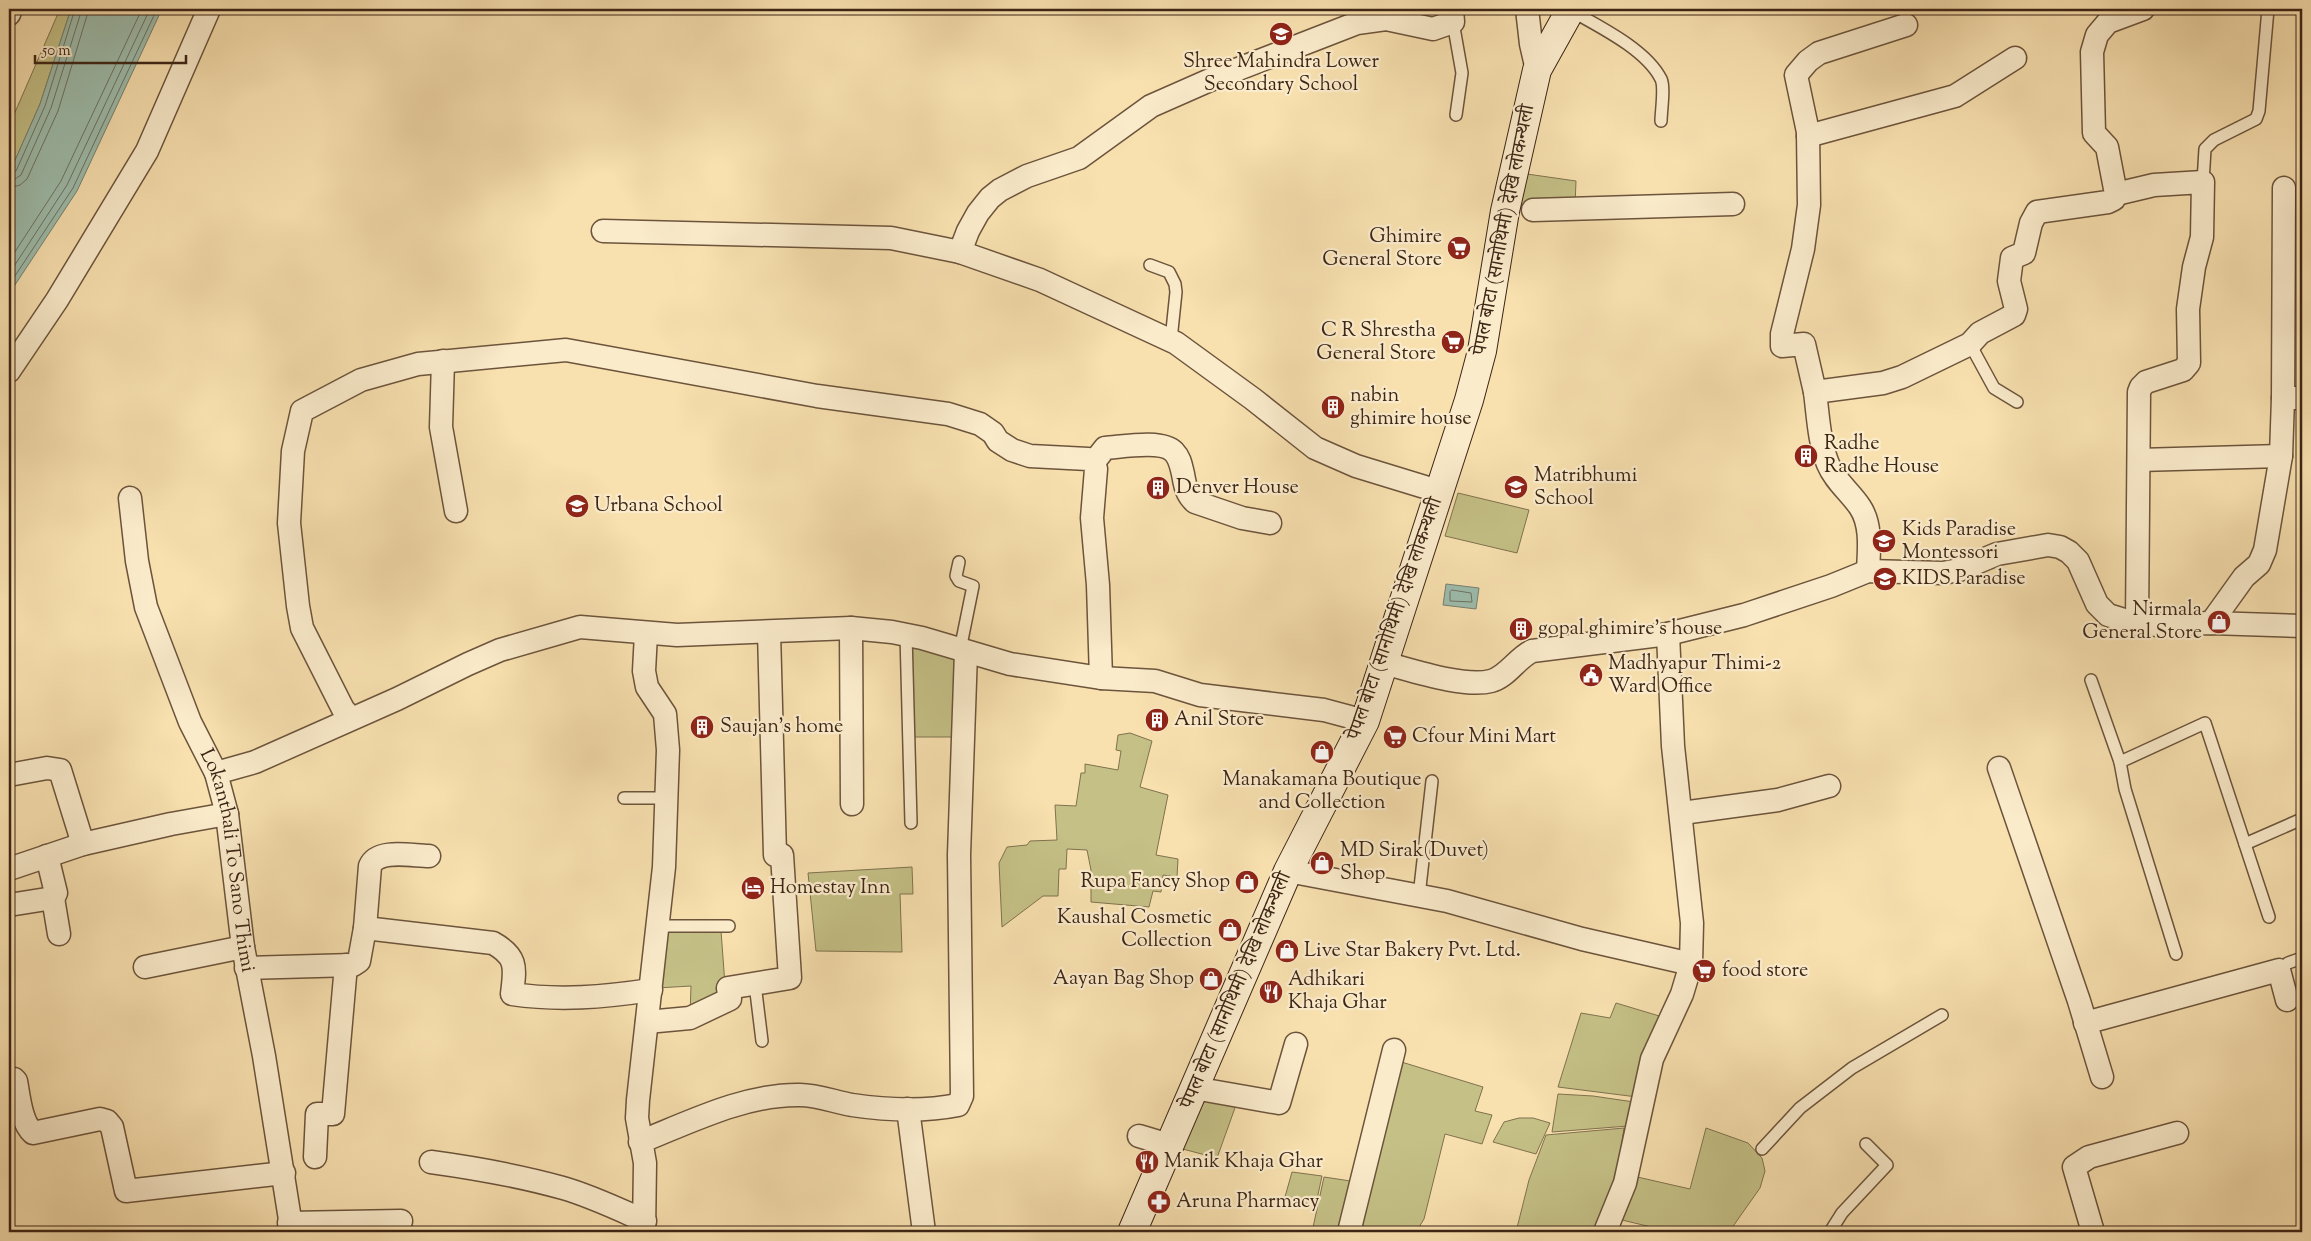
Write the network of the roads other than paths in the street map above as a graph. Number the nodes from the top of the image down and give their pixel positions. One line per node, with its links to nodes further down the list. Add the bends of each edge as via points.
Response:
1 (11, 9): 7 (street)
2 (209, 9): 26 (street, via 147,151 57,300)
3 (1527, 9): 11 (street)
4 (1570, 9): 11 (main road, पेपल बोटा (सानोथिमी) देखि लोकन्थली); 13 (lane, via 1613,35 1648,62 1662,81)
5 (2143, 9): 17 (street, via 2108,22 2098,35 2092,52 2094,133 2107,147)
6 (2268, 9): 15 (lane, via 2256,119 2214,140 2204,149)
7 (9, 14)
8 (1453, 16): 12 (lane, via 1462,73); 21 (street, via 1433,29 1386,19 1357,23 1152,106 1079,158 1027,176 1000,190 978,213)
9 (1906, 25): 14 (street, via 1819,53 1802,68 1796,75)
10 (2015, 58): 14 (street, via 1955,96)
11 (1537, 70): 19 (main road, पेपल बोटा (सानोथिमी) देखि लोकन्थली)
12 (1456, 115)
13 (1661, 121)
14 (1808, 136): 27 (street, via 1806,230 1782,346 1804,344)
15 (2203, 182): 17 (street, via 2154,185); 31 (street, via 2202,237 2188,309 2188,363 2183,370 2146,382 2141,387)
16 (2284, 188): 28 (street)
17 (2116, 194): 24 (street, via 2108,202 2037,212 2024,253 2012,258 2009,281 2016,309 2014,315 1980,333)
18 (1733, 204): 19 (street)
19 (1519, 210): 33 (main road, पेपल बोटा (सानोथिमी) देखि लोकन्थली)
20 (603, 231): 21 (street, via 891,238)
21 (960, 252): 23 (street, via 1040,280)
22 (1150, 266): 23 (lane, via 1169,272 1175,284)
23 (1171, 340): 33 (street, via 1315,448 1356,466)
24 (1970, 344): 27 (street, via 1883,384); 29 (lane, via 1994,388)
25 (443, 361): 32 (street, via 566,350 817,396 948,414 980,424 1012,450 1030,456); 35 (street, via 441,427); 51 (street, via 418,364 362,380 302,411 298,421 289,523 298,606 302,628)
26 (9, 371)
27 (1815, 392): 38 (street, via 1828,463 1837,481 1865,517)
28 (2293, 398): 30 (street)
29 (2017, 402)
30 (2281, 456): 31 (street); 39 (street, via 2262,558 2235,588)
31 (2139, 460): 40 (street)
32 (1094, 462): 36 (street, via 1105,448 1152,445 1173,450 1180,463 1186,489 1195,502); 49 (street, via 1092,518)
33 (1441, 492): 48 (main road, पेपल बोटा (सानोथिमी) देखि लोकन्थली)
34 (130, 498): 55 (street, Lokanthali To Sano Thimi, via 146,607 190,722)
35 (456, 511)
36 (1270, 524)
37 (959, 562): 47 (lane, via 958,581 973,586)
38 (1868, 571): 40 (street, via 1943,573 2027,547 2060,547 2078,561 2102,611); 46 (street, via 1744,615)
39 (2211, 623): 40 (street); 41 (street)
40 (2138, 624)
41 (2302, 626)
42 (851, 628): 43 (street); 45 (street); 61 (street)
43 (769, 632): 44 (street, via 677,636); 87 (street, via 775,855 782,855 790,978)
44 (646, 634): 51 (street, via 580,627 539,638 468,664); 60 (street, via 644,671 648,687 665,714 668,750)
45 (906, 634): 47 (street); 65 (lane)
46 (1668, 634): 48 (street, via 1532,651 1491,681 1436,678); 62 (street, via 1673,746)
47 (963, 651): 49 (street, via 1010,664); 99 (street, via 959,855 962,1096 958,1106)
48 (1384, 663): 52 (main road, पेपल बोटा (सानोथिमी) देखि लोकन्थली)
49 (1101, 678): 52 (street, via 1155,682 1200,695 1324,710)
50 (2091, 680): 53 (lane)
51 (351, 718): 55 (street, via 255,762)
52 (1365, 721): 71 (main road, पेपल बोटा (सानोथिमी) देखि लोकन्थली)
53 (2120, 762): 67 (lane, via 2205,723); 80 (lane, via 2125,789)
54 (1999, 768): 92 (street)
55 (216, 773): 63 (street, Lokanthali To Sano Thimi)
56 (9, 775): 66 (street, via 47,768 60,770)
57 (1432, 781): 72 (lane)
58 (1829, 786): 62 (street, via 1778,800)
59 (624, 798): 60 (lane)
60 (666, 798): 76 (street, via 664,867)
61 (852, 804)
62 (1682, 813): 83 (street, via 1692,923)
63 (227, 814): 66 (street); 81 (street, Lokanthali To Sano Thimi)
64 (2302, 819): 67 (lane)
65 (911, 823)
66 (83, 844): 68 (street)
67 (2245, 844): 75 (lane)
68 (47, 856): 70 (street); 73 (street, via 56,893)
69 (429, 856): 78 (street, via 382,855 373,860)
70 (9, 869)
71 (1288, 871): 72 (street); 98 (main road, पेपल बोटा (सानोथिमी) देखि लोकन्थली)
72 (1419, 896): 83 (street)
73 (53, 898): 74 (street); 79 (street)
74 (9, 905)
75 (2269, 917)
76 (657, 926): 77 (lane); 88 (street)
77 (729, 926)
78 (365, 928): 84 (street, via 359,961); 88 (street, via 493,943 506,950 513,961 512,994 570,999)
79 (59, 934)
80 (2176, 954)
81 (245, 958): 84 (street); 85 (street); 108 (street, Lokanthali To Sano Thimi)
82 (2302, 958): 86 (lane)
83 (1691, 964): 115 (street, via 1682,994 1652,1058 1625,1183)
84 (346, 965): 106 (street, via 333,1114 317,1114)
85 (145, 967)
86 (2279, 970): 89 (street); 92 (street)
87 (755, 984): 91 (street, via 728,988 730,999 690,1018); 93 (lane)
88 (651, 990): 91 (street)
89 (2287, 1000)
90 (1942, 1015): 105 (lane, via 1852,1068 1800,1108)
91 (647, 1022): 102 (street, via 638,1100)
92 (2085, 1022): 96 (street)
93 (762, 1041)
94 (1296, 1044): 98 (street, via 1279,1103)
95 (1394, 1050): 114 (street)
96 (2102, 1077)
97 (9, 1080): 108 (street, via 16,1081 25,1121 32,1133 100,1119 107,1121 112,1127 126,1191)
98 (1194, 1088): 104 (main road, पेपल बोटा (सानोथिमी) देखि लोकन्थली)
99 (908, 1109): 102 (street, via 852,1105 801,1095 779,1096 704,1116); 112 (street)
100 (2177, 1133): 117 (street, via 2089,1157 2074,1167)
101 (1139, 1136): 104 (street)
102 (640, 1142): 110 (street, via 645,1163)
103 (1866, 1144): 116 (lane, via 1887,1165 1842,1213)
104 (1170, 1146): 113 (main road, पेपल बोटा (सानोथिमी) देखि लोकन्थली)
105 (1762, 1149)
106 (314, 1157)
107 (430, 1162): 110 (street, via 563,1188 604,1203)
108 (284, 1173): 111 (street, Lokanthali To Sano Thimi)
109 (400, 1221): 111 (street)
110 (644, 1227)
111 (290, 1228)
112 (924, 1232)
113 (1132, 1232)
114 (1349, 1232)
115 (1606, 1232)
116 (1830, 1232)
117 (2092, 1232)

